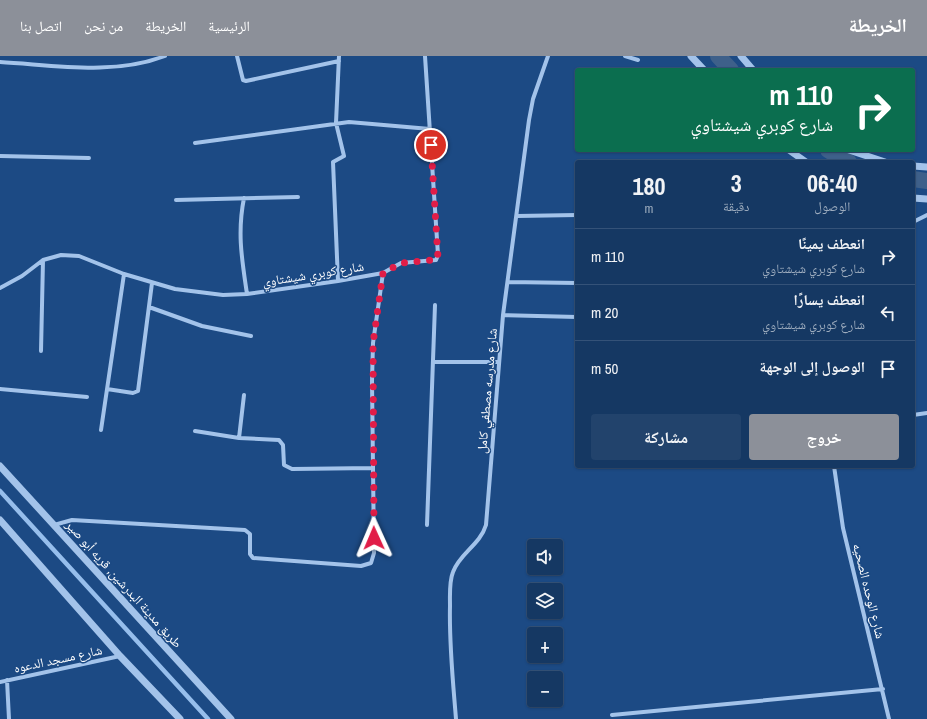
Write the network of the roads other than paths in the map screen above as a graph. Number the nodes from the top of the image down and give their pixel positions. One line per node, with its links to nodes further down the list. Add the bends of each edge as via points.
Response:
1 (164, 56): 9 (street)
2 (237, 56): 11 (street, via 241,77 246,81)
3 (339, 56): 11 (street)
4 (425, 56): 16 (street, شارع كوبري شيشتاوي)
5 (548, 56): 33 (street, شارع مدرسه مصطفي كامل, via 529,120)
6 (625, 56): 10 (street)
7 (692, 56): 13 (street)
8 (741, 56): 14 (street)
9 (155, 58): 12 (street, via 134,65 111,67)
10 (638, 60)
11 (339, 61): 15 (street)
12 (0, 62)
13 (702, 68)
14 (751, 68)
15 (336, 123): 16 (street, via 363,122); 17 (street); 38 (street, via 344,156 334,162)
16 (430, 129): 36 (street, شارع كوبري شيشتاوي, via 438,258 401,263)
17 (196, 143)
18 (792, 152): 22 (street)
19 (855, 152): 23 (street)
20 (0, 156): 21 (street)
21 (89, 158)
22 (803, 160)
23 (879, 160)
24 (915, 166): 25 (street)
25 (927, 167)
26 (298, 197): 27 (street)
27 (244, 198): 30 (street); 43 (street, via 239,237)
28 (915, 198): 29 (street)
29 (927, 199)
30 (176, 200)
31 (575, 215): 33 (street)
32 (927, 215): 34 (street)
33 (517, 216): 40 (street, شارع مدرسه مصطفي كامل)
34 (915, 221)
35 (43, 260): 37 (street, شارع كوبري شيشتاوي, via 61,255 79,256); 42 (street, شارع كوبري شيشتاوي); 49 (street)
36 (383, 273): 38 (street, شارع كوبري شيشتاوي); 62 (street, via 373,343)
37 (124, 274): 39 (street, شارع كوبري شيشتاوي); 52 (street)
38 (338, 281): 43 (street, شارع كوبري شيشتاوي)
39 (152, 282): 43 (street, شارع كوبري شيشتاوي, via 199,293); 45 (street)
40 (508, 282): 41 (street); 46 (street, شارع مدرسه مصطفي كامل)
41 (575, 283)
42 (0, 288)
43 (247, 294)
44 (435, 305): 50 (street)
45 (150, 307): 48 (street, via 202,326); 52 (street, via 138,391 133,393)
46 (503, 315): 47 (street); 51 (street, شارع مدرسه مصطفي كامل)
47 (575, 316)
48 (251, 336)
49 (41, 351)
50 (433, 362): 51 (street); 66 (street)
51 (499, 362): 75 (street, شارع مدرسه مصطفي كامل, via 486,525 480,539 457,563 450,584 449,641)
52 (107, 389): 58 (street)
53 (0, 390): 55 (street)
54 (244, 395): 60 (street)
55 (88, 397)
56 (927, 413): 57 (street)
57 (915, 415)
58 (101, 430)
59 (196, 431): 60 (street)
60 (239, 438): 62 (street, via 279,440 283,445 284,465 292,469)
61 (0, 466): 65 (street, طريق مدينة البدرشين, قريه أبو صير)
62 (373, 468): 65 (street, via 374,553 371,562 361,566 253,558 250,554 250,534 245,530 72,520)
63 (834, 468): 70 (street, شارع الوحده الصحيه, via 843,528)
64 (0, 520): 67 (street)
65 (54, 525): 74 (street, طريق مدينة البدرشين, قريه أبو صير)
66 (427, 525)
67 (120, 656): 68 (street, شارع مسجد الدعوه); 73 (street)
68 (7, 680): 69 (street, شارع مسجد الدعوه); 72 (street)
69 (0, 682)
70 (882, 689): 71 (street); 76 (street, شارع الوحده الصحيه)
71 (612, 715)
72 (9, 719)
73 (180, 719)
74 (231, 719)
75 (456, 719)
76 (889, 719)

